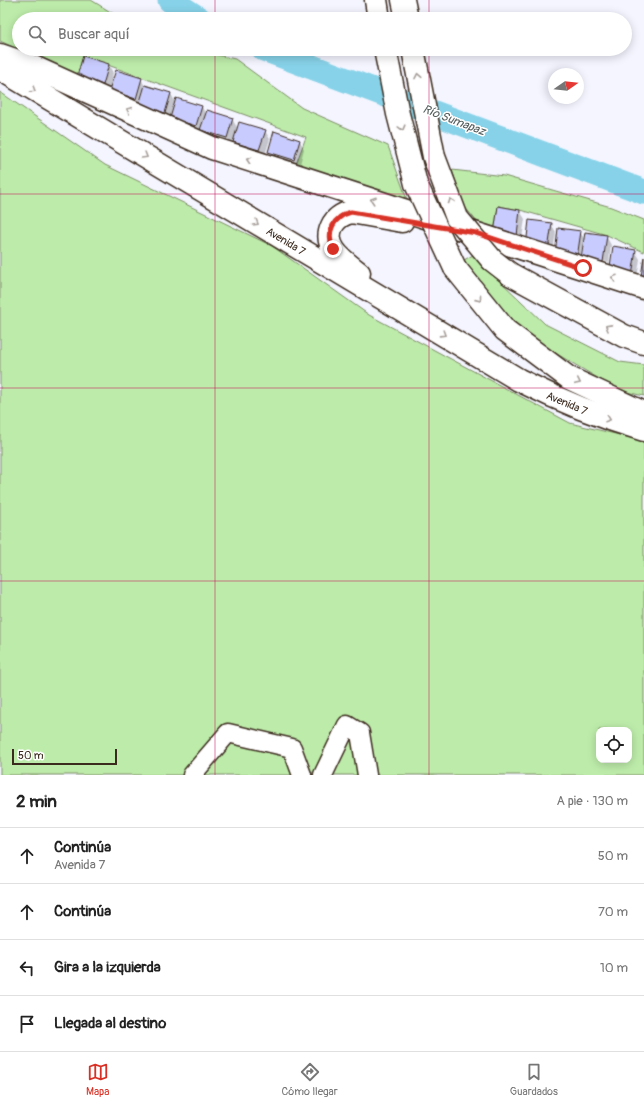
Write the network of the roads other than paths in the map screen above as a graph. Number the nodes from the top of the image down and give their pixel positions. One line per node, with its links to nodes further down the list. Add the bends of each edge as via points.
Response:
1 (376, 0): 3 (main road)
2 (403, 0): 4 (main road)
3 (379, 12)
4 (406, 12)
5 (0, 54): 9 (main road, one-way to 5, via 212,148)
6 (386, 56): 13 (main road, one-way to 13, bridge, via 416,184 455,268 505,330 569,378)
7 (414, 56): 12 (main road, one-way to 7, bridge, via 624,336 510,274 492,260 457,218 434,157)
8 (0, 69): 11 (main road, Avenida 7, one-way to 11)
9 (476, 233): 10 (main road, one-way to 9); 11 (main road, via 351,212 334,222 329,239 341,259)
10 (644, 288)
11 (410, 313): 14 (main road, Avenida 7, one-way to 14, via 486,361 552,397)
12 (644, 343)
13 (644, 413)
14 (644, 430)
15 (192, 775): 16 (street, via 228,734 292,748)
16 (302, 775)
17 (323, 775): 18 (street, via 347,724 360,733)
18 (368, 775)

